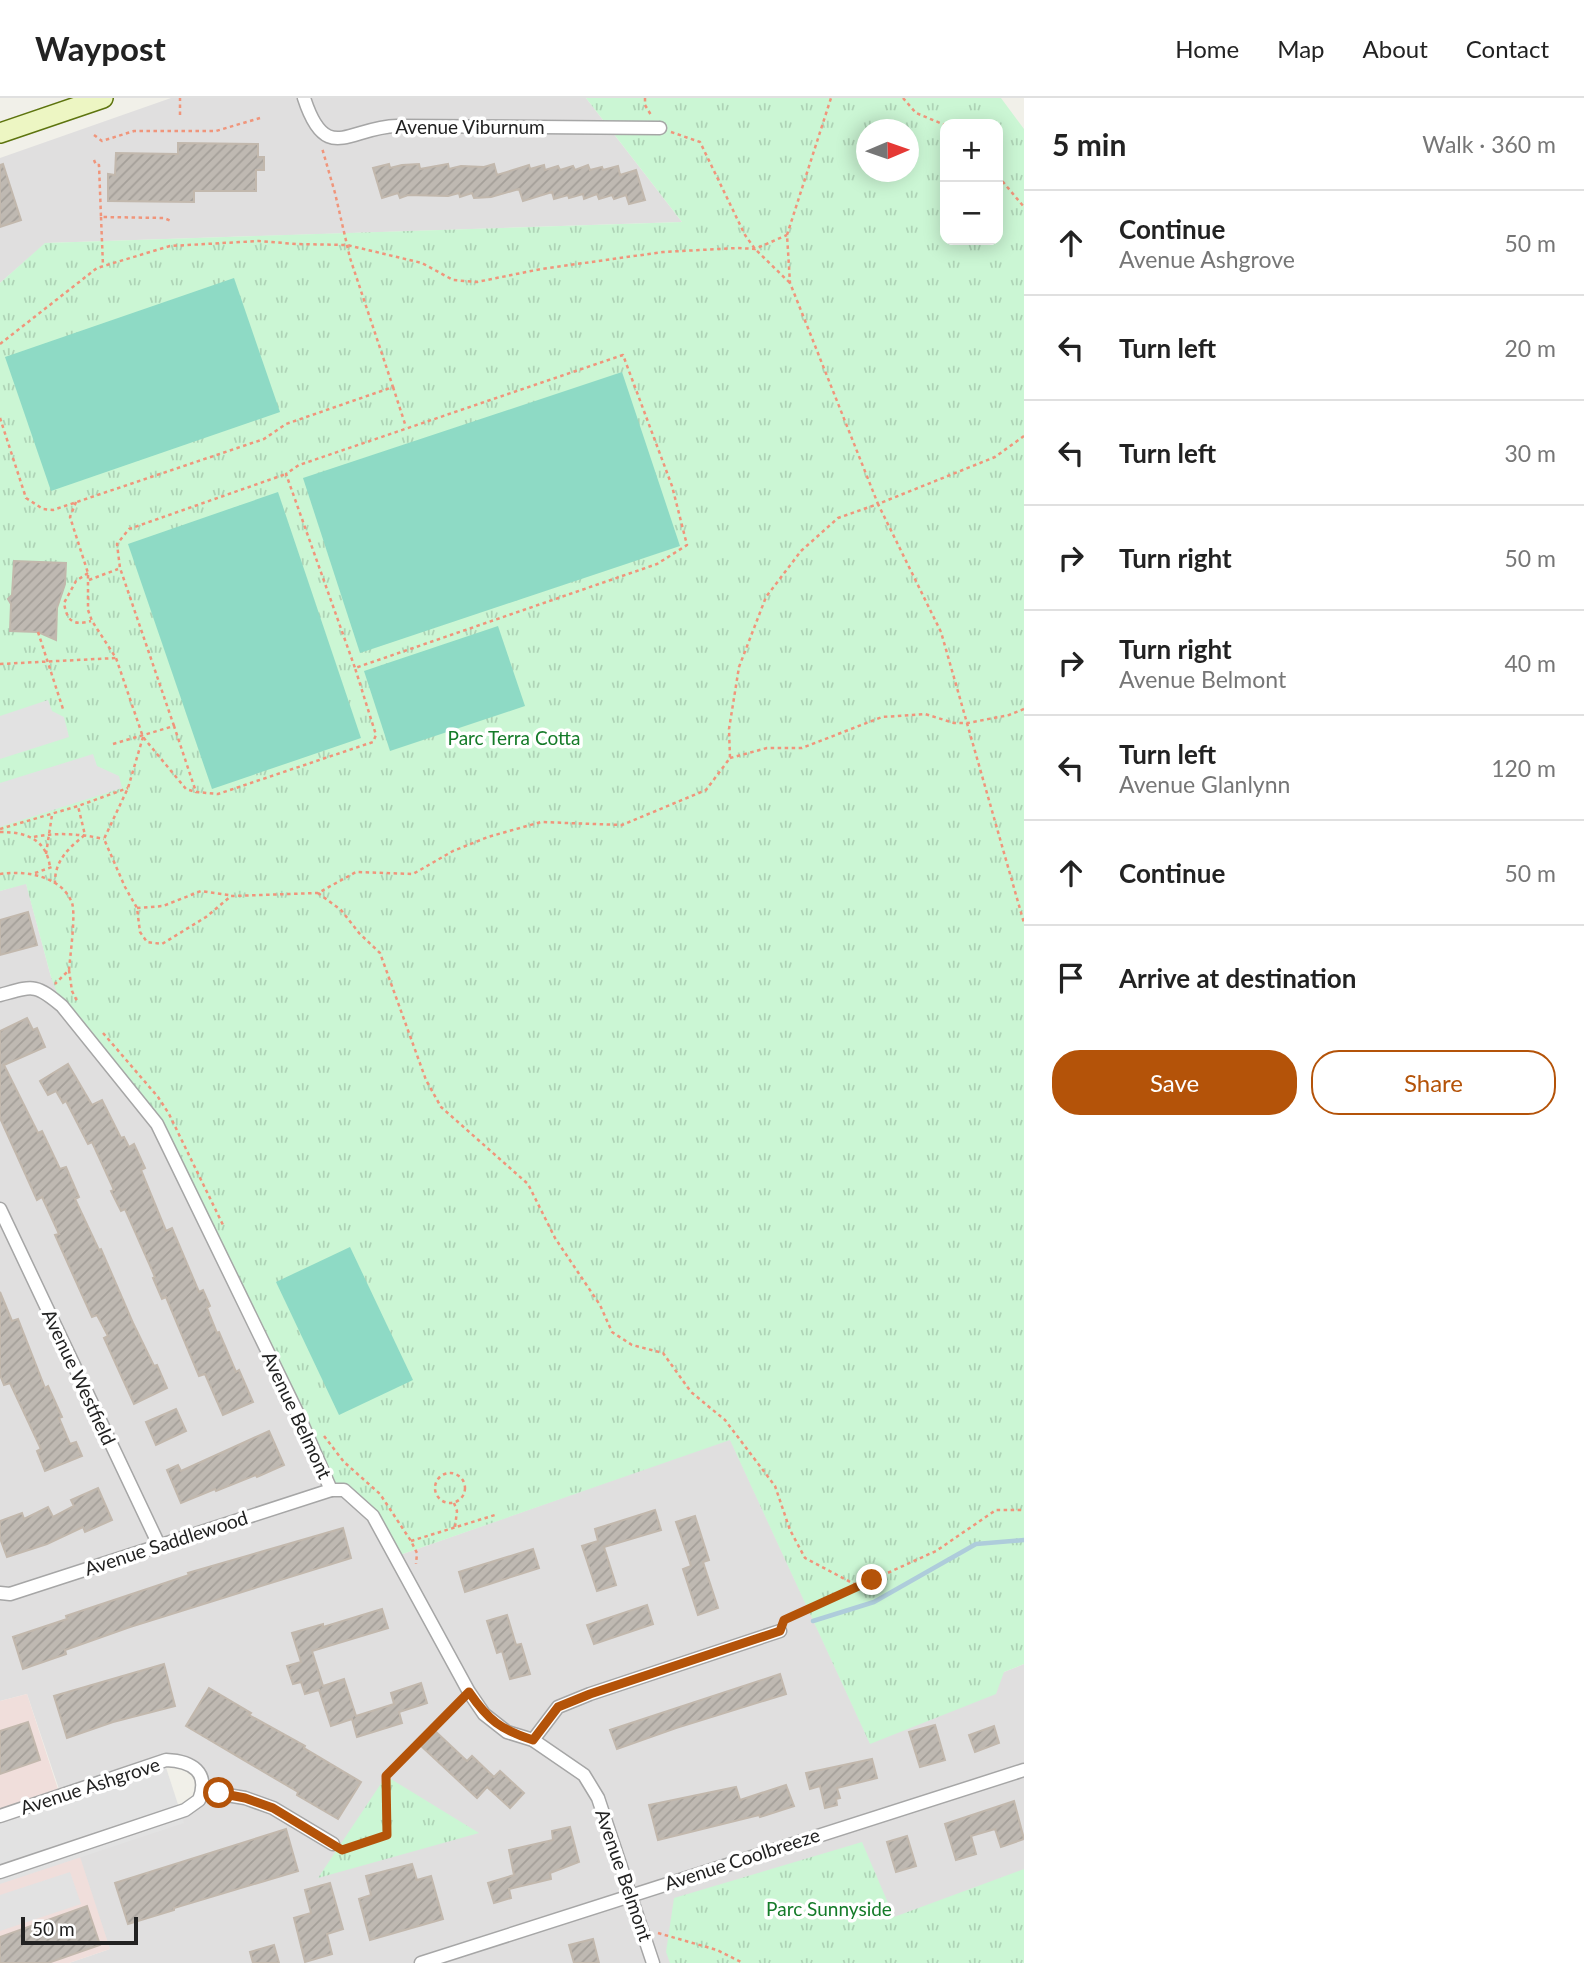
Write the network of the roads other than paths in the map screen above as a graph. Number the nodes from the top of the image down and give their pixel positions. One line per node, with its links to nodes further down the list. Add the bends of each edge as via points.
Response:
1 (103, 98): 4 (street)
2 (304, 98): 3 (street, Avenue Viburnum, via 318,129 334,138 397,125)
3 (660, 128)
4 (0, 133)
5 (0, 995): 7 (street, Avenue Belmont, via 30,986 45,991 157,1124)
6 (0, 1209): 8 (street, Avenue Westfield)
7 (331, 1490): 8 (street, Avenue Saddlewood); 11 (street, Avenue Belmont, via 344,1490 373,1516 484,1714 507,1732)
8 (159, 1545): 9 (street, Avenue Saddlewood, via 10,1594)
9 (0, 1593)
10 (780, 1631): 11 (street, via 558,1707)
11 (533, 1740): 17 (street, Avenue Belmont, via 584,1775 598,1798)
12 (1024, 1770): 17 (street, Avenue Coolbreeze)
13 (202, 1791): 14 (street, Avenue Ashgrove, via 194,1767 166,1760); 15 (street, via 273,1808); 16 (street, via 199,1800 185,1810)
14 (0, 1816)
15 (333, 1844)
16 (0, 1872)
17 (631, 1894): 18 (street, Avenue Coolbreeze); 19 (street, Avenue Belmont)
18 (421, 1963)
19 (653, 1963)

